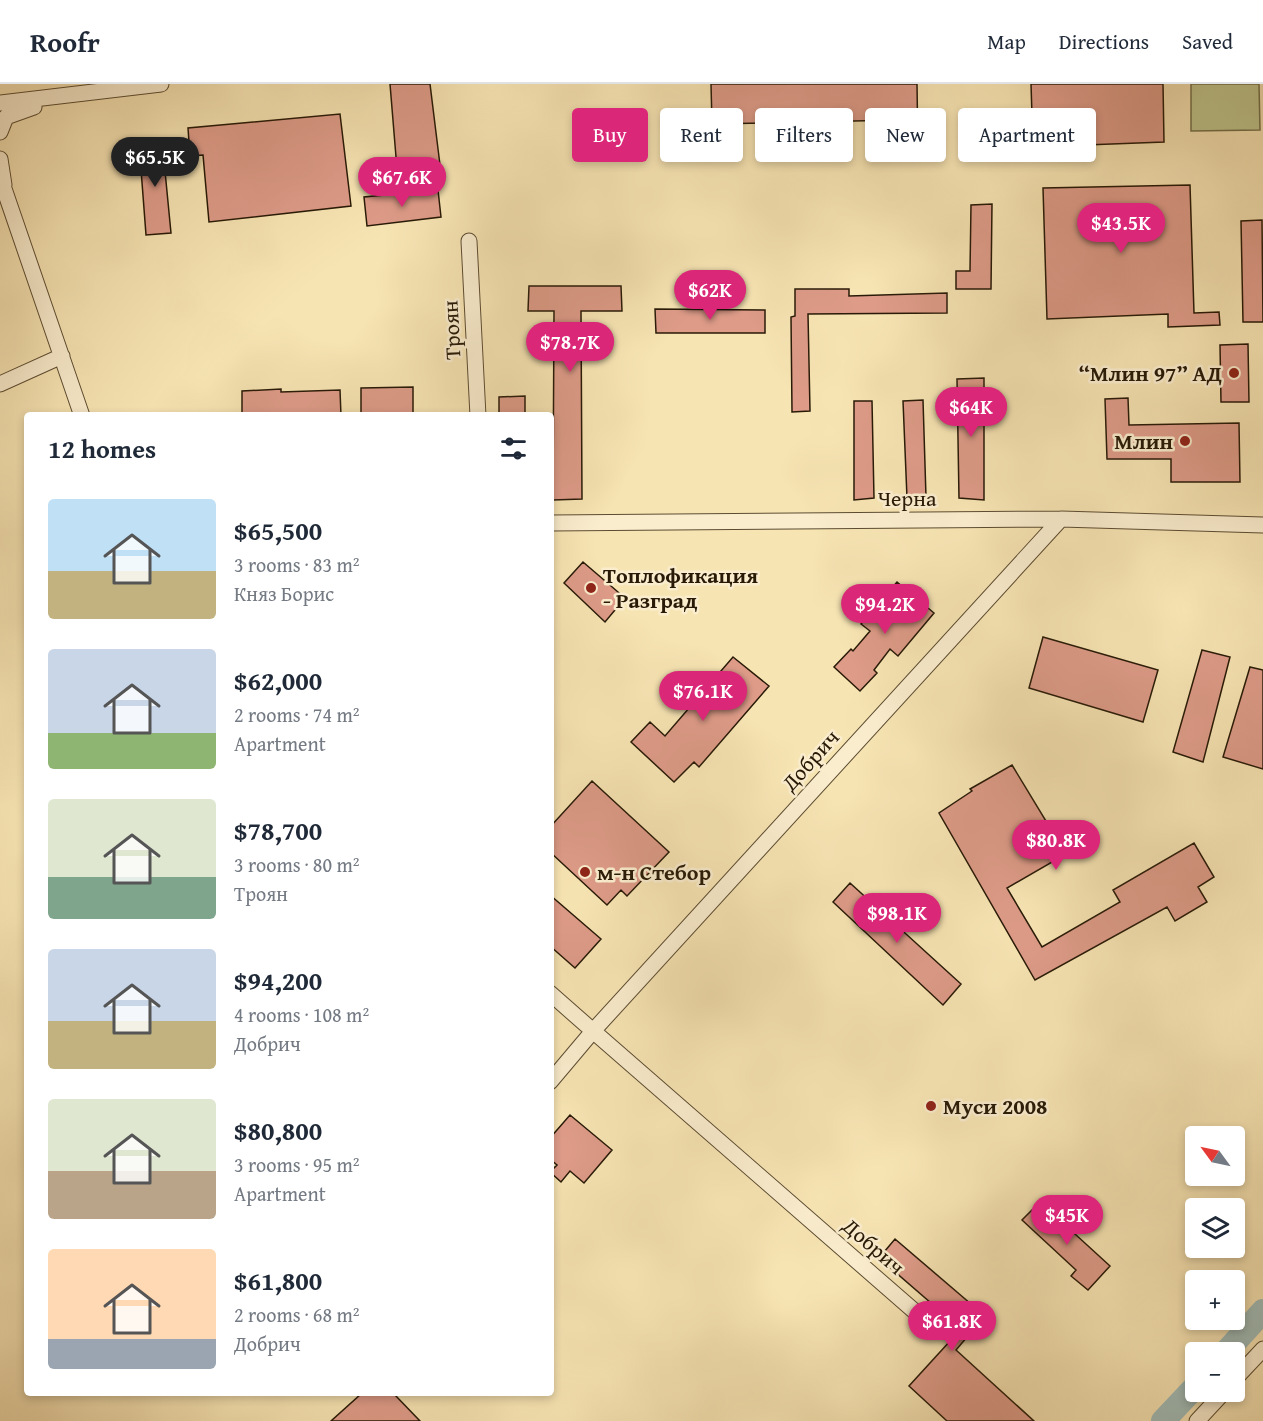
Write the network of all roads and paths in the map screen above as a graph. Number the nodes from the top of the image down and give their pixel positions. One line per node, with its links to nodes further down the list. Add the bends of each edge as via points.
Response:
1 (130, 84): 3 (street)
2 (161, 84): 3 (street)
3 (106, 91): 4 (street); 5 (street, via 14,112 6,117)
4 (0, 103)
5 (0, 132)
6 (0, 159): 7 (street)
7 (2, 182): 9 (street)
8 (469, 241): 12 (street, Троян)
9 (62, 356): 10 (street); 11 (street)
10 (0, 384)
11 (81, 412)
12 (478, 412)
13 (1061, 519): 14 (street, Черна); 15 (street, Черна); 17 (street, Добрич)
14 (554, 523)
15 (1263, 525)
16 (554, 997): 17 (street)
17 (593, 1031): 18 (street, Добрич); 19 (street, Добрич)
18 (554, 1077)
19 (936, 1330)
20 (1263, 1349): 21 (street)
21 (1245, 1368)
22 (1215, 1402): 23 (street)
23 (1197, 1421)

